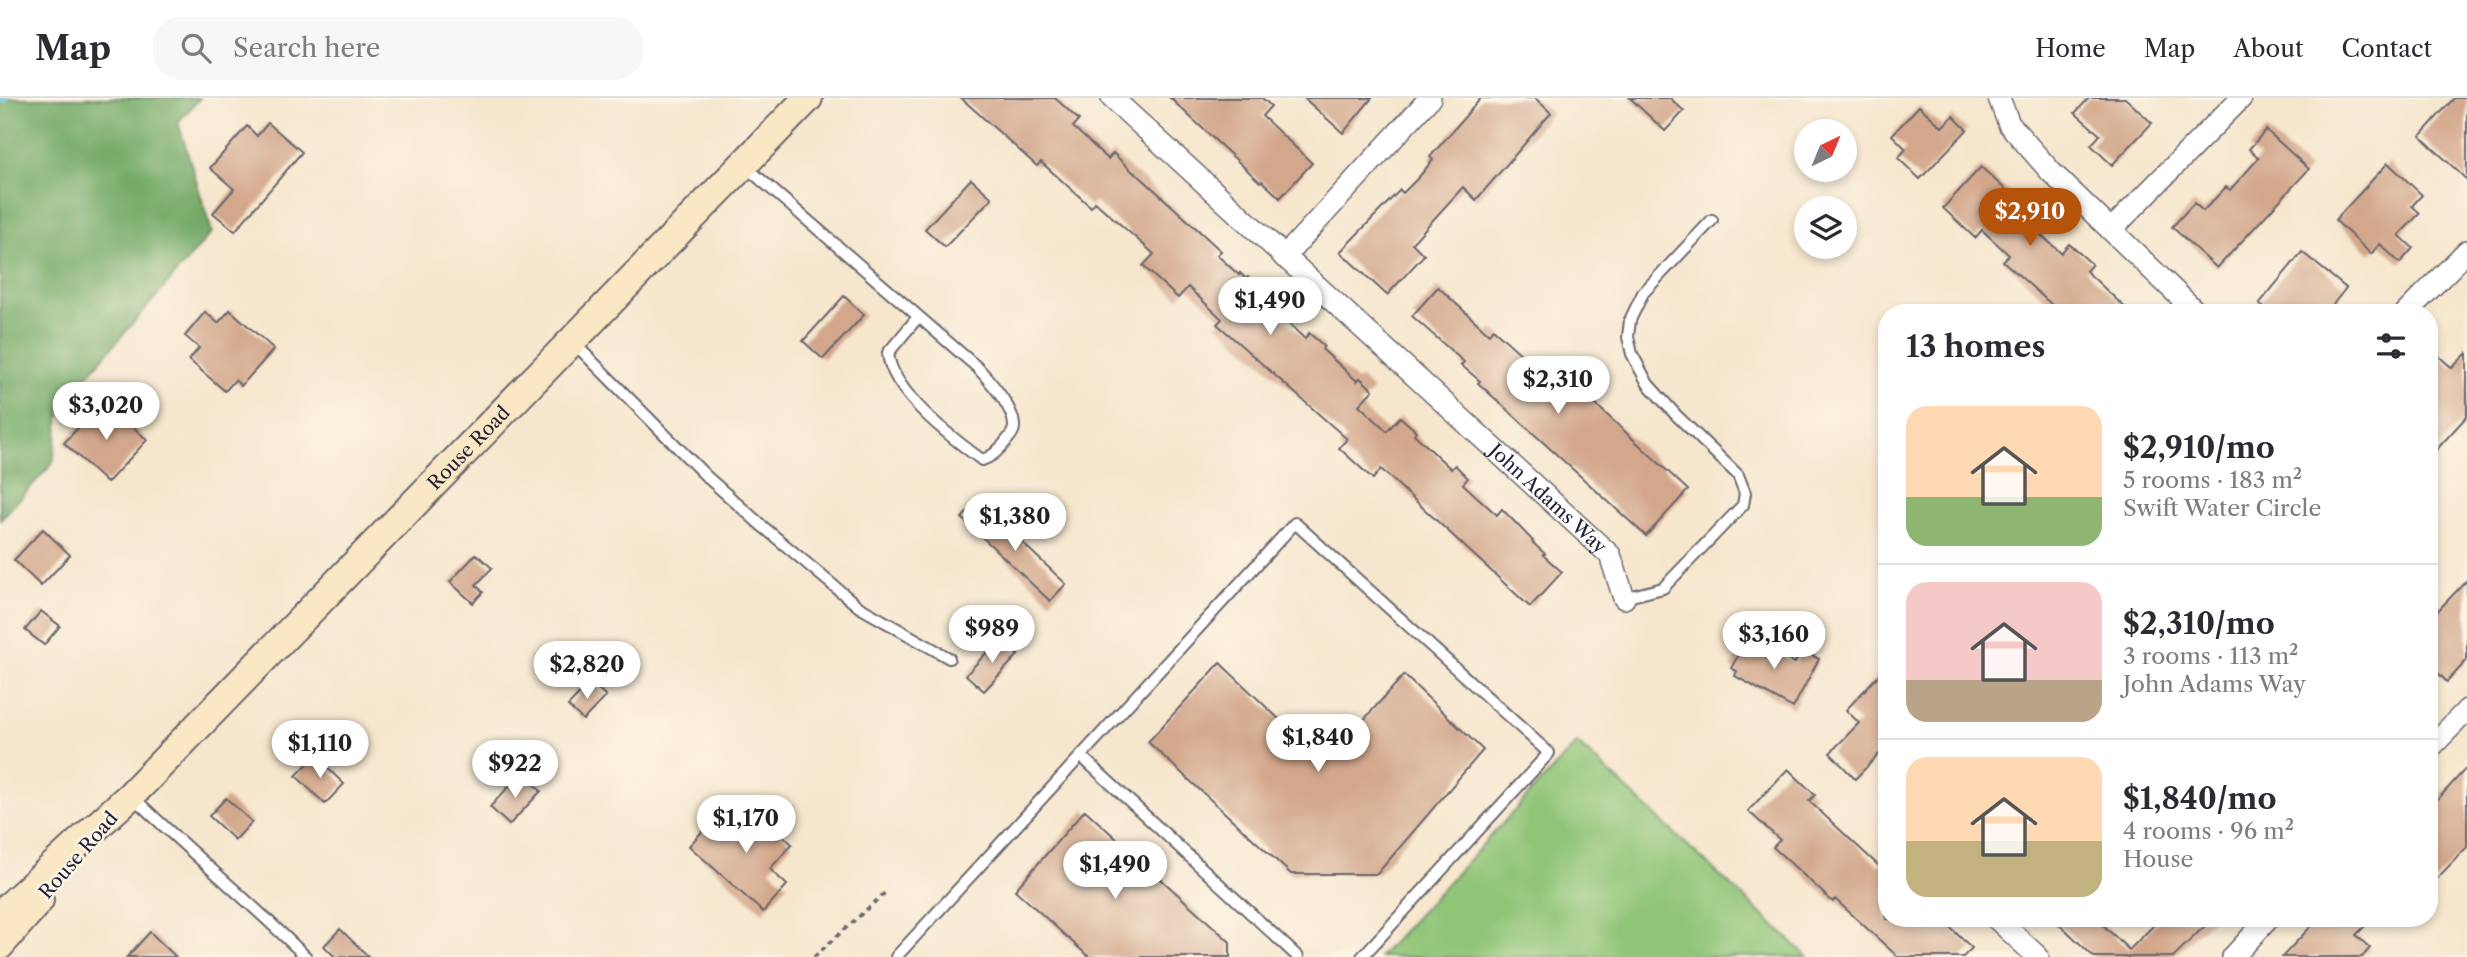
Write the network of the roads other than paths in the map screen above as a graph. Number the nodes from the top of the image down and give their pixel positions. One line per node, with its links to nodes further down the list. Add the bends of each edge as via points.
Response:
1 (808, 98): 6 (street, Rouse Road)
2 (1112, 98): 10 (street, John Adams Way)
3 (1430, 98): 10 (street)
4 (1999, 98): 8 (street, via 2009,124)
5 (2241, 98): 8 (street)
6 (743, 164): 13 (lane); 14 (street, Rouse Road)
7 (1712, 220): 15 (lane, via 1643,293 1630,320 1628,337 1648,384 1738,475 1744,505 1663,588)
8 (2111, 230): 11 (street)
9 (2467, 251): 12 (street)
10 (1284, 257): 15 (street, John Adams Way, via 1610,555)
11 (2188, 304)
12 (2415, 304)
13 (918, 317): 13 (lane, via 978,369 1004,401 1015,424 1013,433 992,457 982,460 948,435 914,401 889,363 888,353)
14 (572, 340): 16 (lane, via 761,525 859,607); 20 (street, Rouse Road)
15 (1624, 598)
16 (949, 658)
17 (2467, 710): 18 (street)
18 (2438, 740)
19 (1081, 756): 26 (lane); 27 (lane); 28 (lane, via 1296,523 1549,753)
20 (130, 796): 21 (street, Rouse Road); 24 (street, Rouse Road); 25 (lane)
21 (0, 915)
22 (2006, 927): 29 (street)
23 (2261, 927): 30 (street)
24 (0, 945)
25 (306, 957)
26 (897, 957)
27 (1298, 957)
28 (1362, 957)
29 (2038, 957)
30 (2233, 957)

